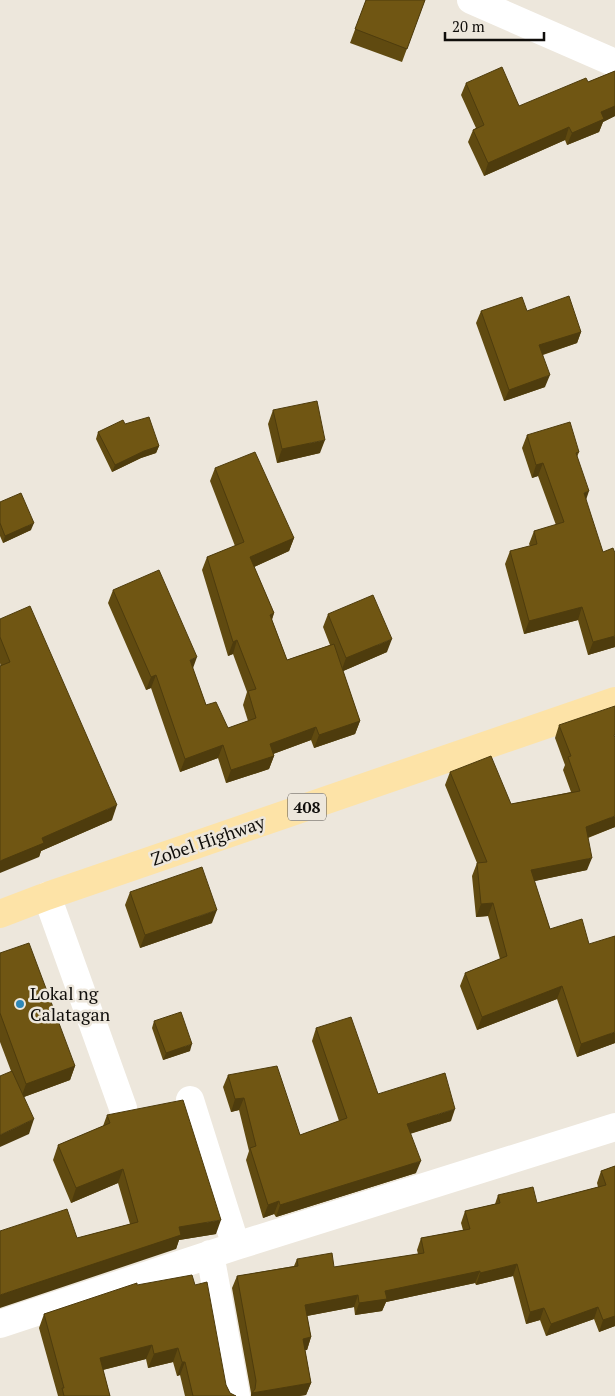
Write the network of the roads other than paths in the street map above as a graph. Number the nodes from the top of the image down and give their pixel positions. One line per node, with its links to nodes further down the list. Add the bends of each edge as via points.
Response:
1 (471, 0): 2 (street)
2 (615, 63)
3 (615, 701): 4 (main road, Zobel Highway / 408)
4 (47, 896): 5 (main road, Zobel Highway / 408); 7 (street)
5 (0, 914)
6 (190, 1100): 9 (street)
7 (123, 1108)
8 (615, 1127): 9 (street)
9 (223, 1250): 10 (street); 11 (street)
10 (0, 1324)
11 (236, 1396)

